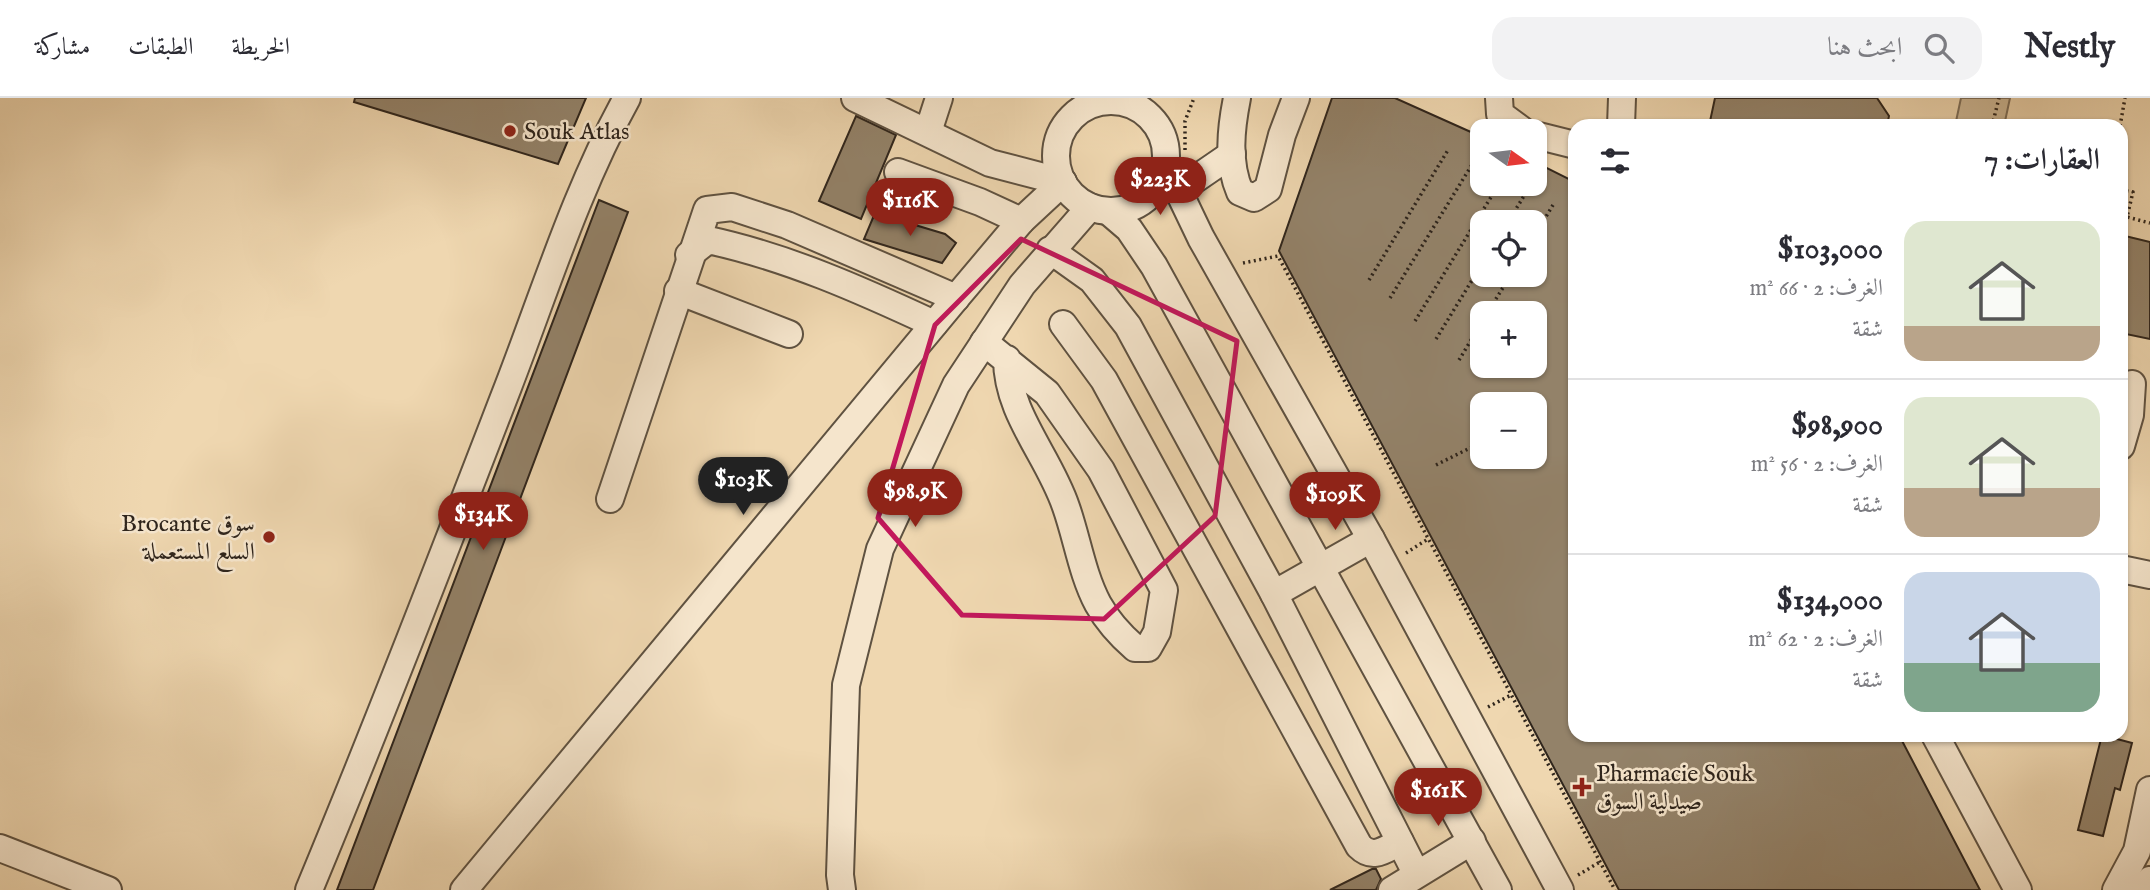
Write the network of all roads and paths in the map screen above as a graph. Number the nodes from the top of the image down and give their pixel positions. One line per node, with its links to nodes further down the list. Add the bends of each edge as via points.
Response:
1 (627, 98): 70 (street, via 609,130 569,229)
2 (855, 98): 16 (street)
3 (939, 98): 16 (street)
4 (1237, 98): 20 (street)
5 (1296, 98): 20 (street, via 1268,189 1262,195 1246,197 1240,192)
6 (1499, 98): 12 (street, via 1500,114)
7 (1621, 98): 13 (street)
8 (1999, 98): 14 (path)
9 (2126, 98): 15 (path)
10 (1089, 102): 11 (street, via 1123,101 1140,109); 24 (street, via 1061,131 1056,166)
11 (1158, 110): 21 (street)
12 (1506, 119)
13 (1621, 119)
14 (1994, 119)
15 (2122, 119)
16 (928, 132): 24 (street, via 990,163)
17 (1547, 138): 18 (street)
18 (1568, 143)
19 (1448, 150): 38 (path)
20 (1232, 153): 25 (street)
21 (1166, 165): 25 (street); 29 (street, via 1156,187 1139,203)
22 (1470, 168): 42 (path)
23 (898, 172): 33 (street)
24 (1063, 182): 29 (street, via 1074,197); 33 (street)
25 (1178, 191): 57 (street)
26 (2128, 191): 30 (path, via 2133,192)
27 (1492, 196): 43 (path)
28 (1553, 205): 31 (path)
29 (1099, 209): 35 (street); 58 (street, via 1129,229 1154,266)
30 (2128, 213)
31 (1547, 215)
32 (2128, 217): 34 (path)
33 (1021, 221): 41 (street)
34 (2150, 223)
35 (1050, 250): 48 (street); 61 (street, via 1092,280 1128,326)
36 (690, 255): 40 (street); 41 (street, via 707,210 732,207 787,225); 44 (street, via 708,240 746,248 876,296)
37 (1239, 255): 76 (path, via 1244,265 1278,256)
38 (1369, 279)
39 (1470, 284): 47 (path)
40 (678, 291): 46 (street); 56 (street)
41 (956, 298): 44 (street)
42 (1390, 298)
43 (1415, 321)
44 (934, 324): 71 (street)
45 (1063, 324): 65 (street, via 1104,380 1359,846 1374,855)
46 (789, 334)
47 (1436, 339)
48 (984, 342): 50 (street); 72 (street, via 956,385 880,549 846,685)
49 (1470, 342): 51 (path)
50 (1007, 359): 50 (street, via 1048,393 1070,424 1101,470 1164,590 1157,632 1148,648 1135,649 1114,630 1096,601 1065,505 1045,458 1014,405)
51 (1459, 360)
52 (2132, 384): 53 (street)
53 (2128, 422)
54 (1470, 448): 55 (path)
55 (1436, 465)
56 (610, 499)
57 (1371, 539): 58 (street); 75 (street)
58 (1320, 566): 61 (street); 64 (street)
59 (2128, 570): 60 (street)
60 (2150, 575)
61 (1274, 594): 65 (street)
62 (1939, 742): 77 (street)
63 (2150, 790): 78 (street, via 2137,851)
64 (1472, 841): 67 (street); 74 (street)
65 (1399, 842): 67 (street)
66 (0, 848): 69 (street)
67 (1416, 873): 73 (street)
68 (2150, 880): 79 (street)
69 (108, 890)
70 (309, 890)
71 (464, 890)
72 (842, 890)
73 (1392, 890)
74 (1498, 890)
75 (1560, 890)
76 (1615, 890)
77 (2018, 890)
78 (2116, 890)
79 (2142, 890)

